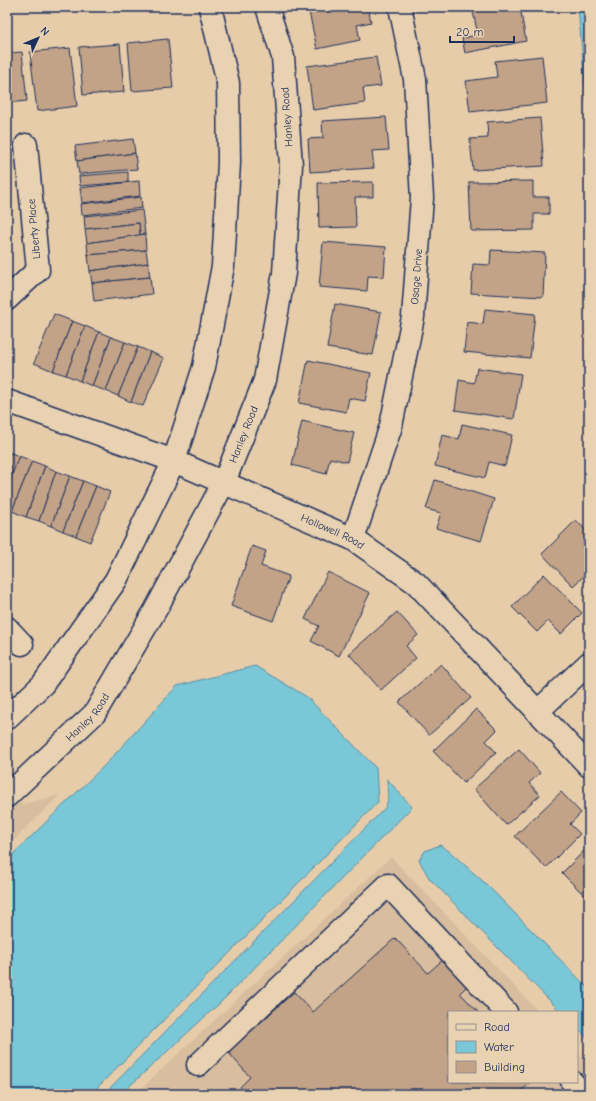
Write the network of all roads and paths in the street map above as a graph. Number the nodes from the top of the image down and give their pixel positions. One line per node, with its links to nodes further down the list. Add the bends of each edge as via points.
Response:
1 (210, 7): 7 (main road, via 228,83 229,162 223,266 204,367)
2 (267, 7): 8 (main road, Hanley Road, via 283,57 291,165 284,273 264,380)
3 (400, 7): 9 (main road, Osage Drive, via 415,79 422,198 413,317 391,426)
4 (26, 145): 5 (main road, Liberty Place, via 38,270)
5 (7, 299)
6 (7, 401): 7 (main road, Hollowell Road)
7 (174, 461): 8 (main road, Hollowell Road); 14 (main road, via 116,580 43,684)
8 (224, 482): 9 (main road, Hollowell Road); 16 (main road, Hanley Road, via 156,609 95,713)
9 (353, 539): 13 (main road, Hollowell Road, via 416,583)
10 (7, 628): 11 (main road)
11 (22, 644)
12 (589, 662): 13 (main road)
13 (537, 712): 15 (main road, Hollowell Road)
14 (7, 718)
15 (589, 766)
16 (7, 796)
17 (505, 1011): 18 (main road, via 388,885)
18 (198, 1065)
19 (573, 1083): 20 (main road)
20 (583, 1094)

